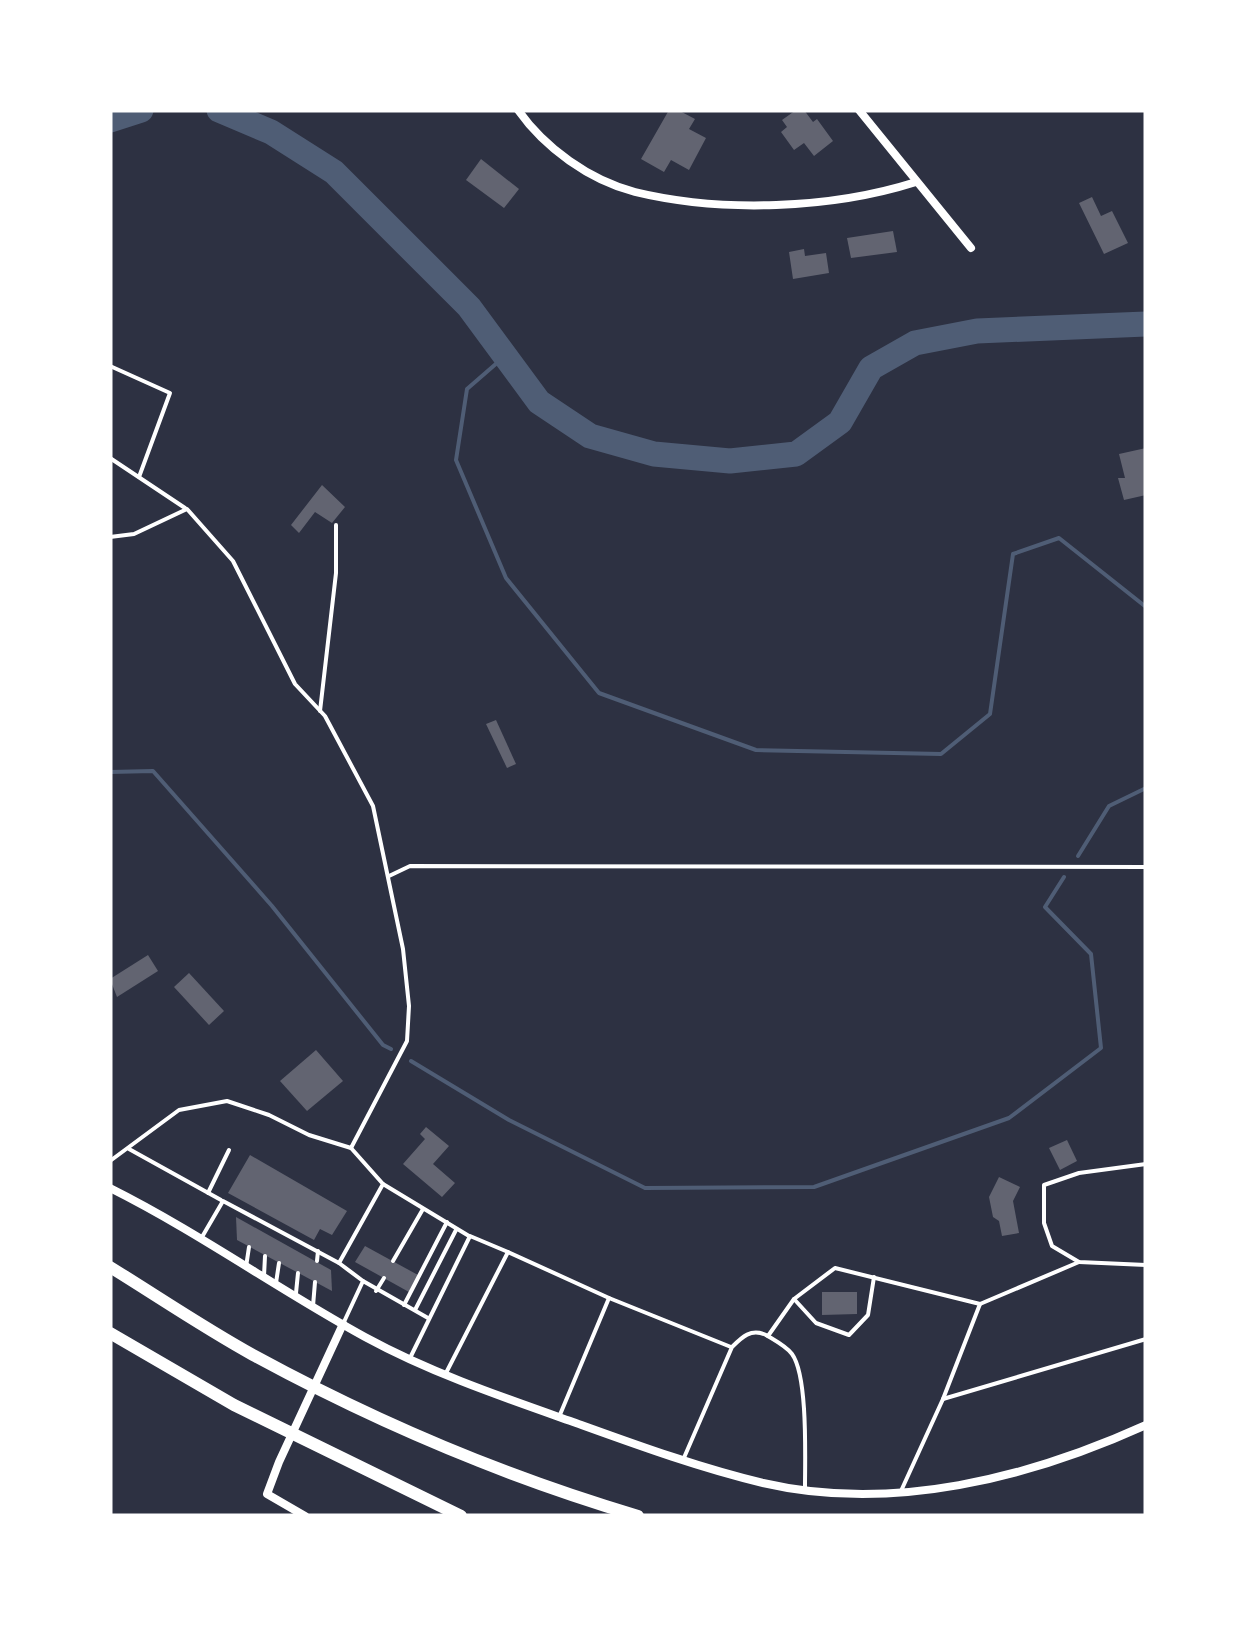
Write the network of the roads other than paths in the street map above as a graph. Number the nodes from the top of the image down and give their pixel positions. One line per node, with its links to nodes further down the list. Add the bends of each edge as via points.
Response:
1 (518, 110): 3 (street, via 537,137 566,158 632,191 708,203 817,203)
2 (859, 110): 3 (street)
3 (916, 182): 4 (street)
4 (971, 248)
5 (110, 366): 7 (lane, via 170,392)
6 (110, 458): 7 (lane)
7 (139, 477): 8 (lane)
8 (186, 509): 10 (lane, via 134,534); 11 (lane, via 232,561 295,684)
9 (336, 525): 11 (lane)
10 (110, 537)
11 (320, 711): 13 (lane, via 372,806)
12 (1146, 866): 13 (lane, via 410,866)
13 (389, 876): 14 (lane, via 409,1006 407,1041)
14 (351, 1148): 15 (lane, via 227,1101 179,1110); 19 (lane)
15 (129, 1149): 17 (lane); 21 (lane)
16 (229, 1150): 21 (lane)
17 (110, 1162)
18 (1146, 1164): 42 (lane, via 1079,1172 1044,1185 1052,1246)
19 (383, 1184): 23 (lane); 44 (lane)
20 (110, 1188): 32 (street)
21 (208, 1193): 22 (lane)
22 (222, 1201): 24 (lane); 32 (lane)
23 (424, 1207): 25 (lane); 40 (lane)
24 (253, 1217): 26 (lane); 27 (lane)
25 (448, 1222): 28 (lane); 60 (lane)
26 (268, 1224): 29 (lane); 30 (lane)
27 (252, 1226)
28 (457, 1228): 31 (lane); 62 (lane)
29 (267, 1234)
30 (284, 1234): 33 (lane); 34 (lane)
31 (470, 1236): 38 (lane); 63 (lane)
32 (201, 1240): 46 (street)
33 (282, 1242)
34 (301, 1242): 36 (lane); 37 (lane)
35 (249, 1247): 46 (lane)
36 (318, 1251): 41 (lane); 44 (lane)
37 (300, 1252)
38 (508, 1252): 57 (lane); 70 (lane)
39 (265, 1256): 49 (lane)
40 (392, 1261)
41 (317, 1262)
42 (1080, 1262): 45 (lane); 59 (lane)
43 (279, 1263): 54 (lane)
44 (339, 1263): 52 (lane)
45 (1146, 1265)
46 (246, 1266): 49 (street)
47 (110, 1267): 71 (highway)
48 (298, 1273): 56 (lane)
49 (264, 1277): 54 (street)
50 (384, 1278): 55 (lane)
51 (874, 1278): 58 (lane, via 835,1268); 58 (lane, via 868,1315 850,1334 816,1323); 59 (lane)
52 (363, 1281): 55 (lane); 64 (lane)
53 (315, 1282): 61 (lane)
54 (276, 1284): 56 (street)
55 (376, 1291): 60 (lane)
56 (296, 1296): 61 (street)
57 (610, 1298): 68 (lane); 73 (lane)
58 (794, 1299): 66 (lane)
59 (980, 1304): 72 (lane)
60 (404, 1305): 62 (lane)
61 (313, 1306): 64 (street)
62 (415, 1310): 63 (lane)
63 (429, 1318): 69 (lane)
64 (344, 1324): 69 (street); 71 (street)
65 (110, 1334): 75 (highway)
66 (768, 1336): 68 (lane, via 743,1336); 77 (lane, via 793,1355 800,1382)
67 (1146, 1339): 72 (lane)
68 (732, 1347): 76 (lane)
69 (410, 1358): 70 (street)
70 (446, 1373): 73 (street)
71 (316, 1388): 75 (street); 81 (highway, via 462,1457)
72 (943, 1399): 78 (lane)
73 (559, 1417): 76 (street)
74 (1146, 1425): 78 (street, via 1012,1474)
75 (293, 1434): 79 (street, via 267,1494); 80 (highway)
76 (683, 1460): 77 (street)
77 (805, 1490): 78 (street)
78 (901, 1491)
79 (305, 1516)
80 (460, 1516)
81 (638, 1516)

